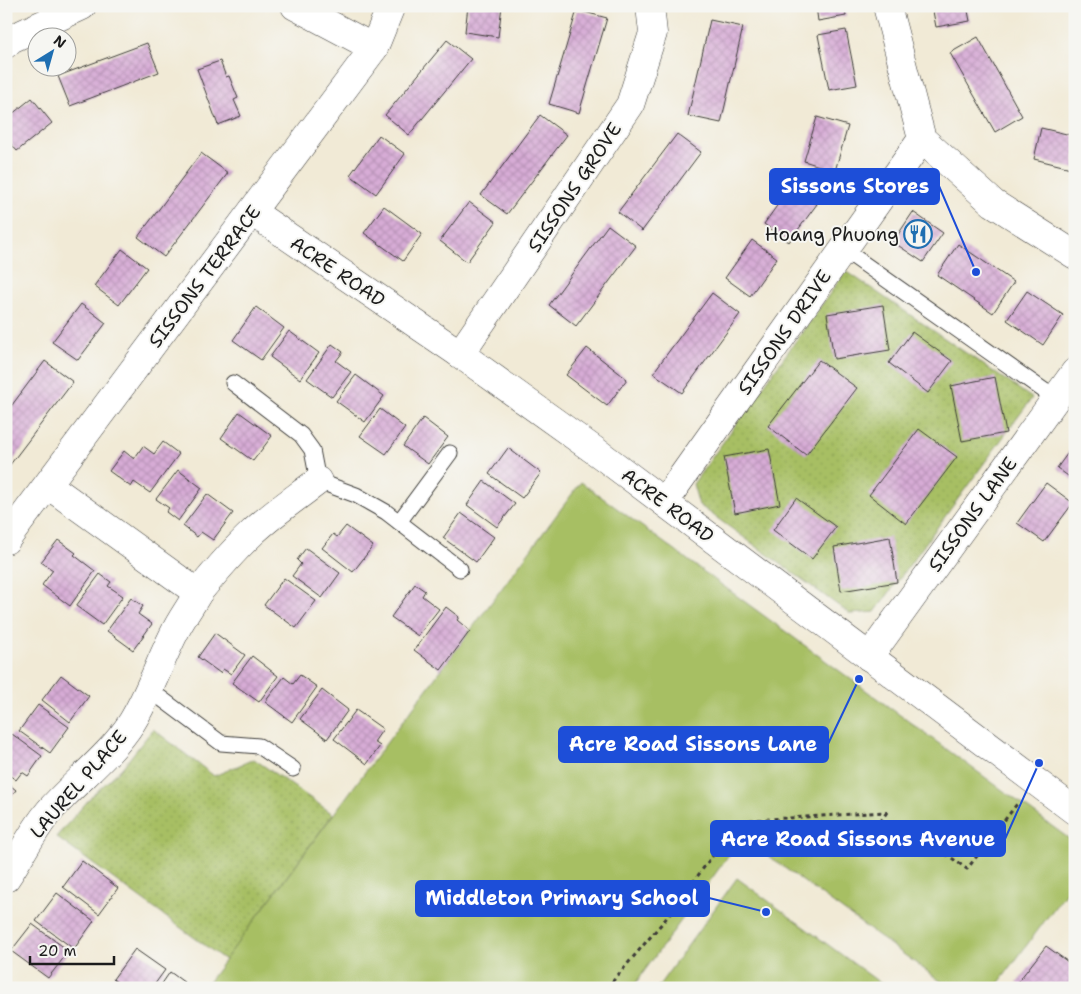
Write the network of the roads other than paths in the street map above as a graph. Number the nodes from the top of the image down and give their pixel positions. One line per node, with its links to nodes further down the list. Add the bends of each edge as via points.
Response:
1 (82, 6): 6 (street)
2 (295, 6): 7 (street)
3 (391, 6): 7 (street, SISSONS TERRACE)
4 (650, 6): 12 (street, SISSONS GROVE, via 653,33 630,105)
5 (887, 6): 8 (street)
6 (6, 44)
7 (374, 48): 9 (street, SISSONS TERRACE)
8 (922, 139): 10 (street, SISSONS DRIVE); 11 (street, via 993,203)
9 (252, 212): 12 (street, ACRE ROAD); 18 (street, SISSONS TERRACE)
10 (843, 249): 15 (lane); 19 (street, SISSONS DRIVE)
11 (1075, 256)
12 (460, 354): 19 (street, ACRE ROAD)
13 (1075, 372): 15 (street, SISSONS LANE)
14 (233, 383): 17 (lane, via 301,435 312,450)
15 (1056, 399): 24 (street, SISSONS LANE)
16 (450, 453): 20 (lane)
17 (318, 481): 20 (lane, via 356,495); 23 (street, LAUREL PLACE, via 253,532)
18 (48, 485): 21 (street, SISSONS TERRACE); 23 (street)
19 (664, 502): 24 (street, ACRE ROAD)
20 (399, 522): 22 (lane)
21 (6, 540)
22 (460, 569)
23 (198, 593): 25 (street, LAUREL PLACE, via 178,626)
24 (869, 657): 27 (street, ACRE ROAD)
25 (150, 690): 26 (lane, via 220,742 259,746); 28 (street, LAUREL PLACE, via 131,723 108,752 50,810)
26 (293, 769)
27 (1075, 811)
28 (6, 878)

